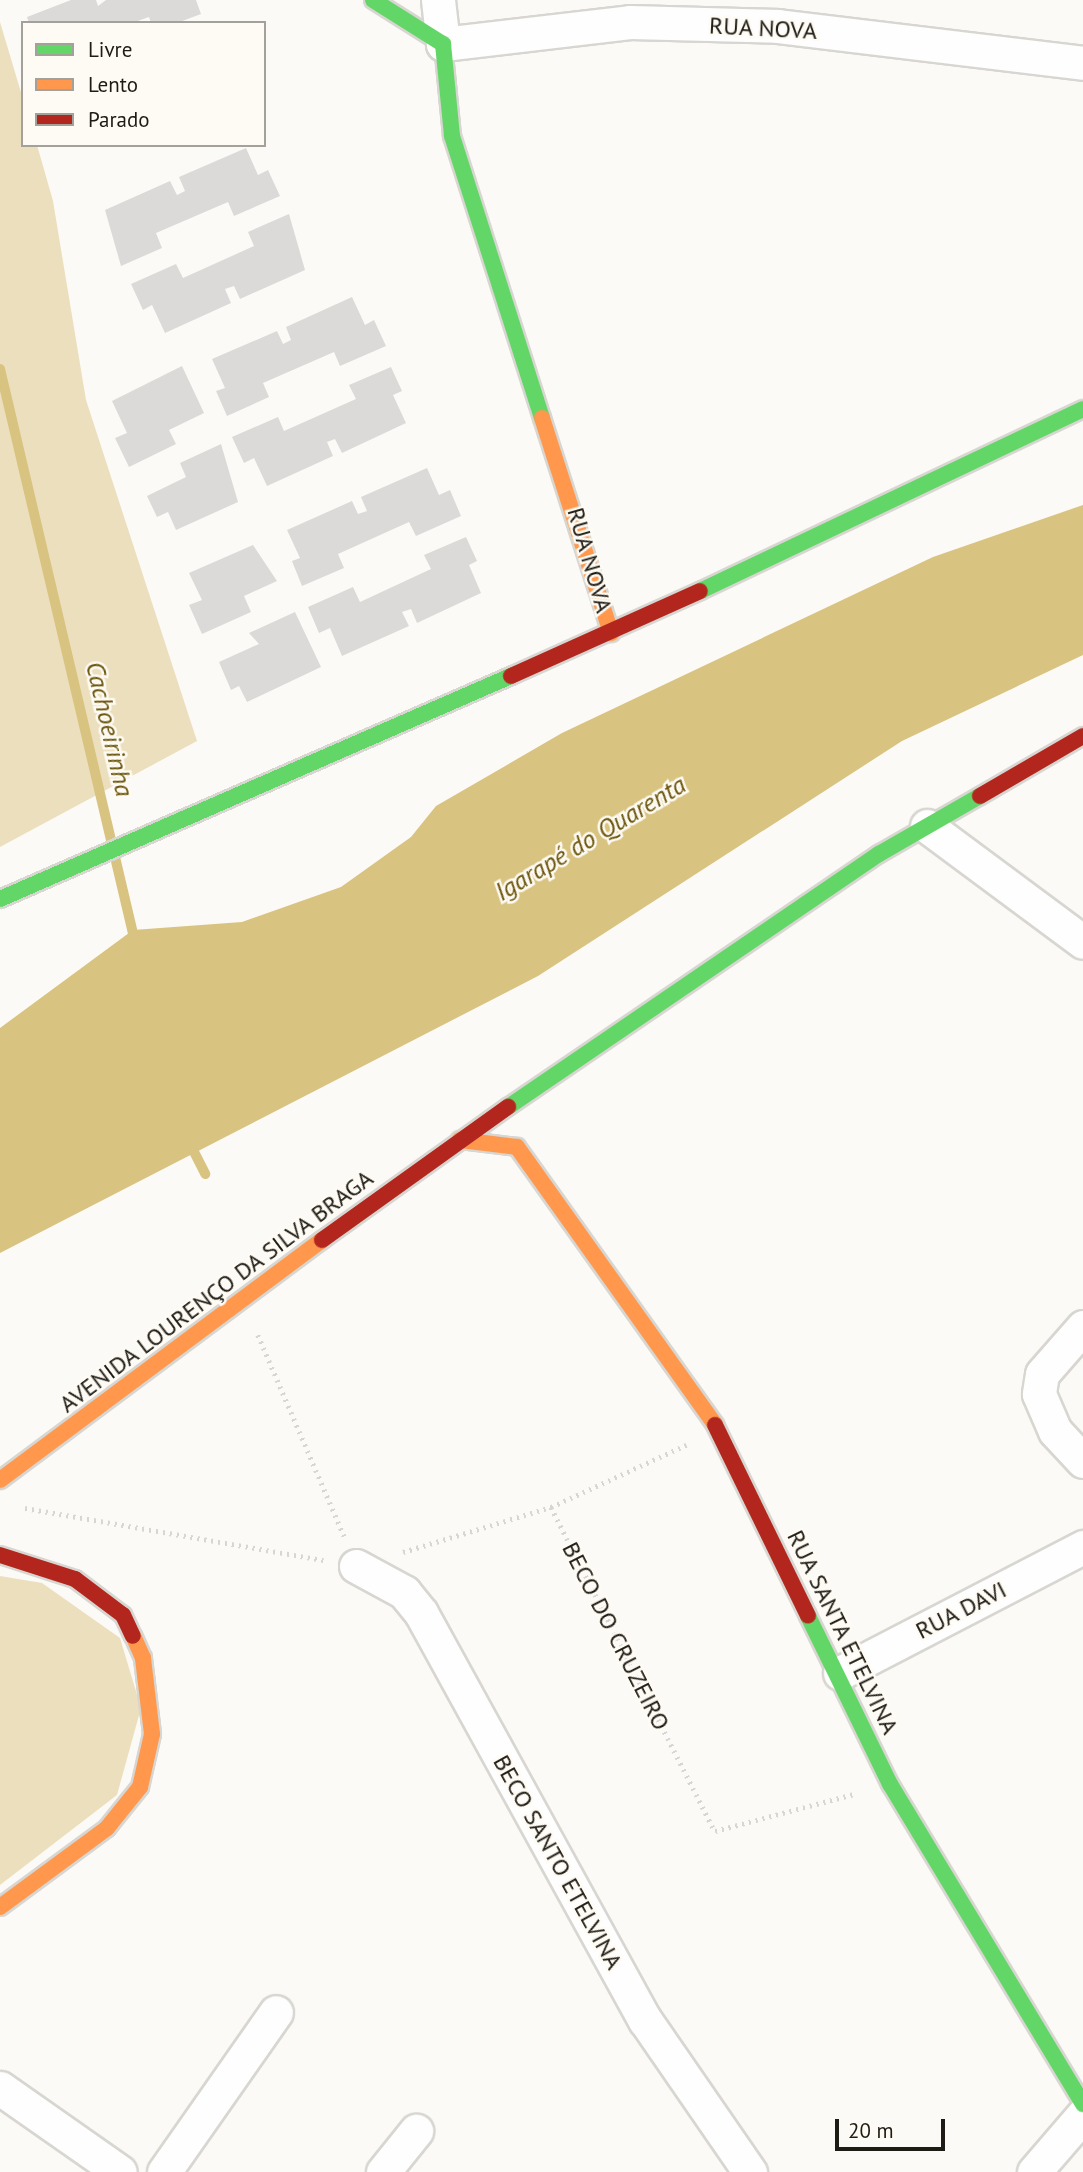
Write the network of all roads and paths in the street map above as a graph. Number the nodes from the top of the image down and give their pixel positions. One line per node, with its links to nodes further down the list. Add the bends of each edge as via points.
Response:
1 (373, 0): 3 (street)
2 (438, 0): 3 (street, RUA NOVA)
3 (443, 44): 4 (street, RUA NOVA, via 630,22 778,26); 6 (street, RUA NOVA, via 452,136)
4 (1083, 63)
5 (1083, 409): 6 (street)
6 (611, 632): 9 (street)
7 (1083, 736): 8 (street, AVENIDA LOURENÇO DA SILVA BRAGA)
8 (927, 826): 10 (street); 11 (street, AVENIDA LOURENÇO DA SILVA BRAGA)
9 (0, 899)
10 (1083, 942)
11 (460, 1140): 12 (street, AVENIDA LOURENÇO DA SILVA BRAGA); 14 (street, RUA SANTA ETELVINA, via 517,1147 552,1187)
12 (243, 1299): 16 (street, AVENIDA LOURENÇO DA SILVA BRAGA); 21 (path)
13 (1083, 1327): 15 (street, via 1042,1374 1042,1411)
14 (718, 1430): 18 (path); 22 (street, RUA SANTA ETELVINA)
15 (1083, 1461)
16 (0, 1480)
17 (14, 1506): 21 (path)
18 (551, 1507): 21 (path); 23 (path, BECO DO CRUZEIRO, via 715,1831)
19 (1083, 1547): 22 (street, RUA DAVI)
20 (0, 1555): 24 (street, via 75,1579 122,1615 144,1658 152,1734 140,1787 107,1828)
21 (356, 1566): 33 (street, BECO SANTO ETELVINA, via 404,1592 421,1613 645,2020)
22 (840, 1673): 27 (street, RUA SANTA ETELVINA, via 890,1784)
23 (822, 1802)
24 (0, 1907)
25 (276, 2012): 31 (street)
26 (0, 2088): 30 (street)
27 (1083, 2104)
28 (1083, 2115): 34 (street)
29 (416, 2131): 32 (street)
30 (120, 2172)
31 (164, 2172)
32 (383, 2172)
33 (750, 2172)
34 (1034, 2172)

